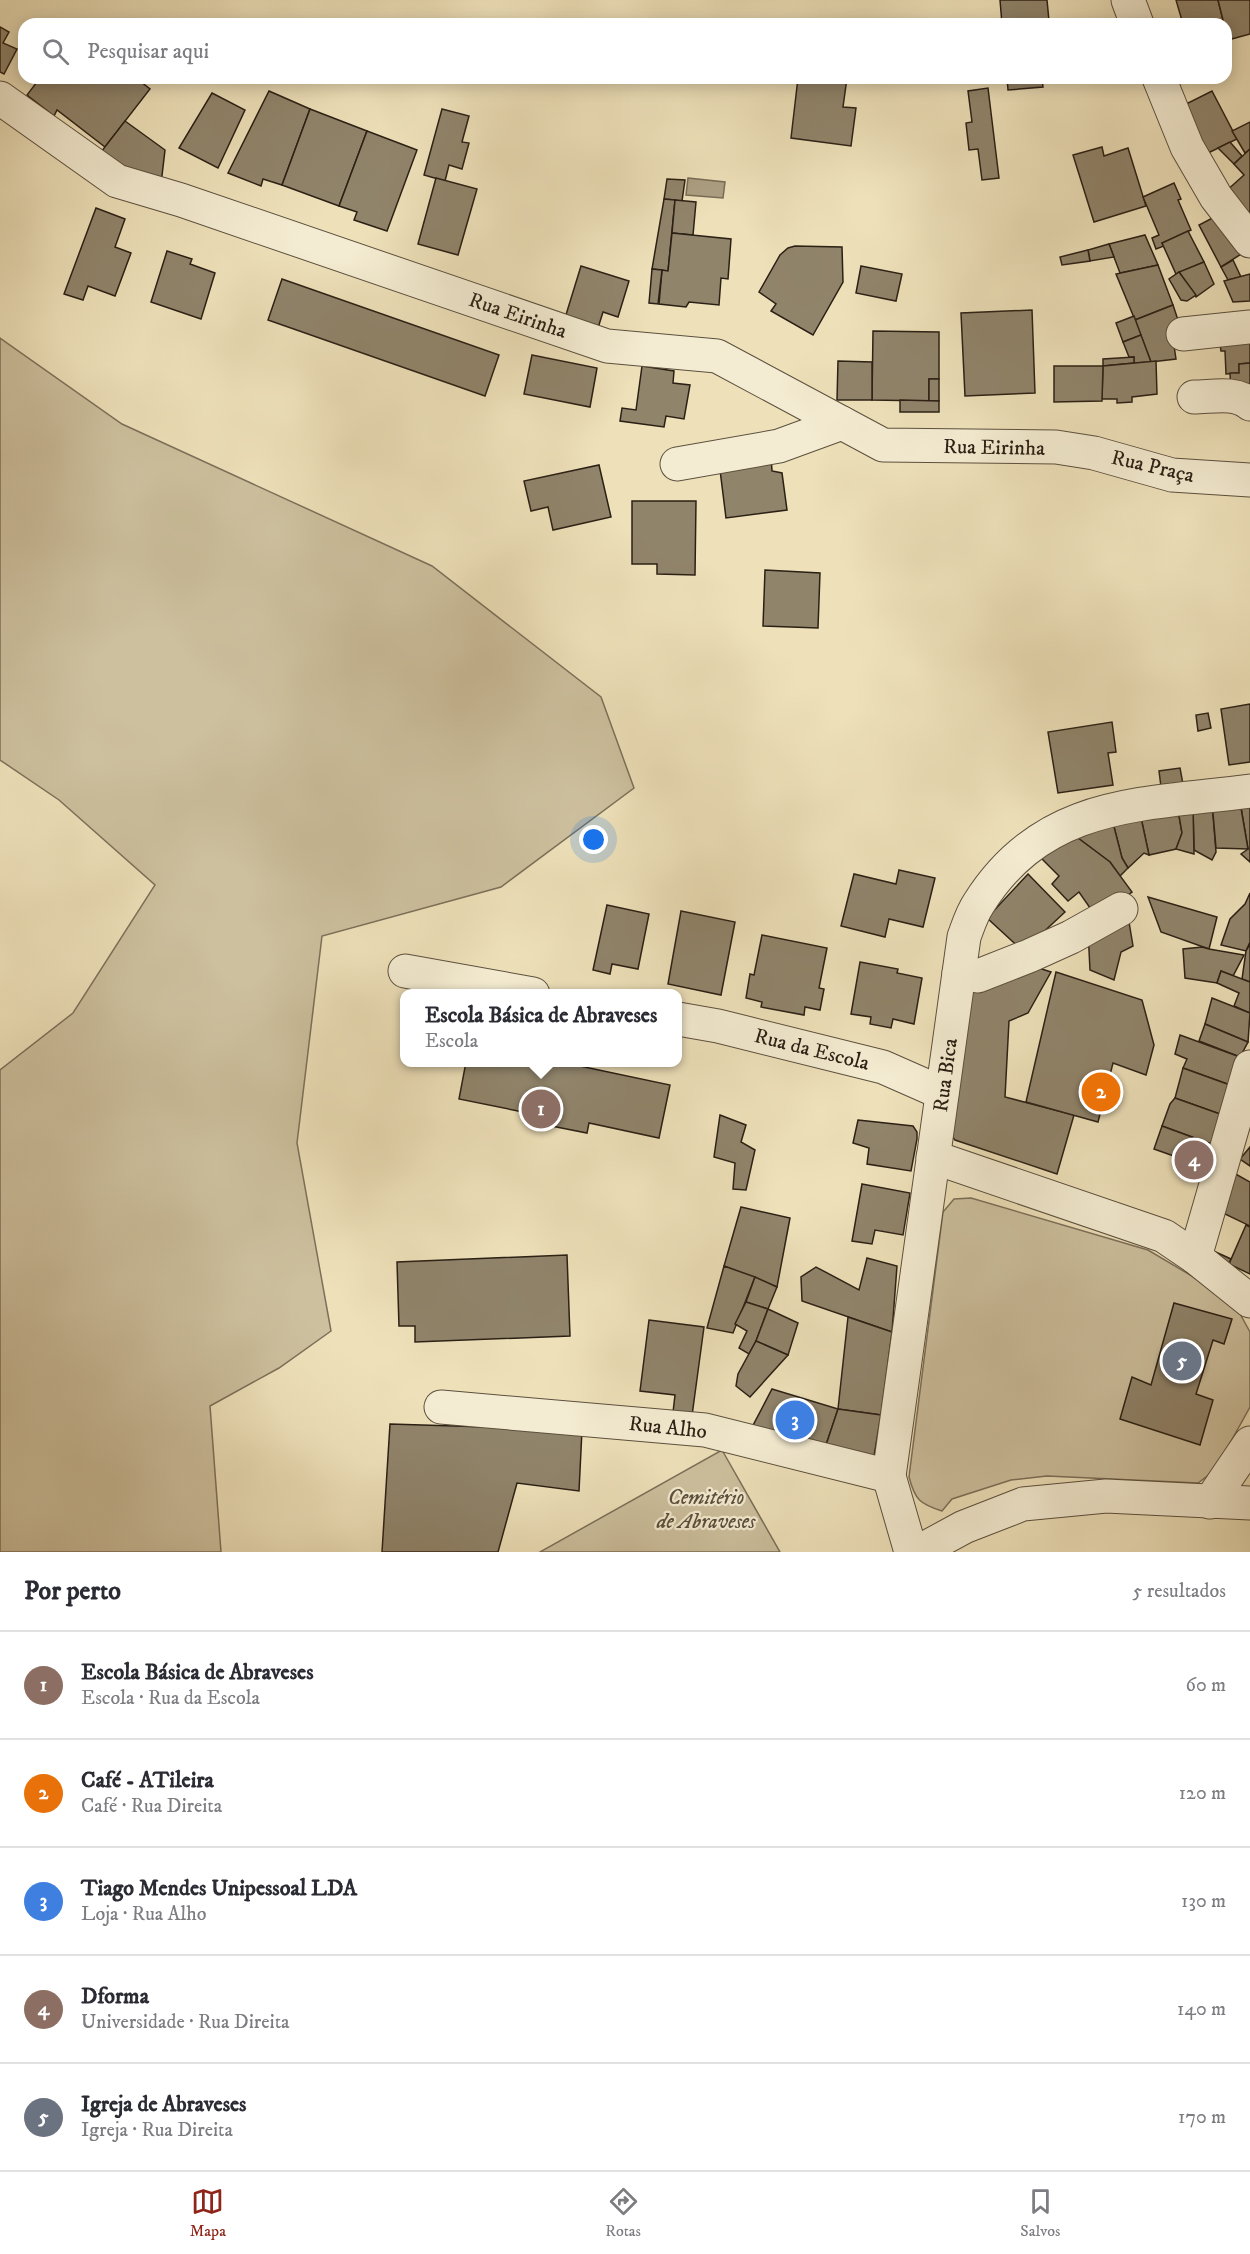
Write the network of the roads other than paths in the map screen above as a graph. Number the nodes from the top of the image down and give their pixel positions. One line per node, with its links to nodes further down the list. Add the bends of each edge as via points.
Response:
1 (1128, 0): 2 (street)
2 (1135, 18)
3 (1161, 84): 5 (street, via 1187,147 1216,197)
4 (0, 98): 10 (street, Rua Eirinha, via 117,181 607,346 717,356)
5 (1250, 241)
6 (1250, 327): 7 (street)
7 (1183, 334)
8 (1194, 397): 9 (street, via 1232,396)
9 (1250, 404)
10 (843, 423): 11 (street, Rua Eirinha, via 883,445); 12 (street, via 780,446)
11 (1056, 447): 13 (street, Rua Praça, via 1094,453 1172,475)
12 (677, 464)
13 (1250, 480)
14 (1250, 791): 17 (street, Rua Bica, via 1103,810 1046,834 997,878 977,905 964,937)
15 (1121, 909): 17 (street, via 1019,960 978,976)
16 (405, 971): 18 (street)
17 (958, 973): 21 (street, Rua Bica)
18 (510, 989)
19 (682, 1020): 21 (street, Rua da Escola, via 883,1067)
20 (1250, 1067): 23 (street)
21 (942, 1093): 22 (street, Rua Bica)
22 (933, 1157): 23 (street, via 1164,1236); 27 (street, Rua Bica)
23 (1195, 1257): 24 (street)
24 (1250, 1301)
25 (441, 1407): 27 (street, Rua Alho, via 705,1430)
26 (1250, 1443): 28 (street)
27 (889, 1476): 30 (street, Rua Bica)
28 (1210, 1502): 29 (street); 31 (street, via 1106,1496 1023,1504 964,1527)
29 (1250, 1503)
30 (911, 1552)
31 (918, 1552)

